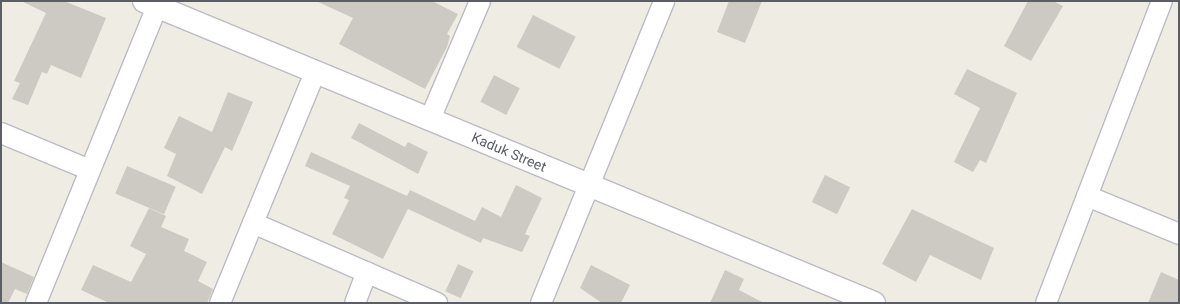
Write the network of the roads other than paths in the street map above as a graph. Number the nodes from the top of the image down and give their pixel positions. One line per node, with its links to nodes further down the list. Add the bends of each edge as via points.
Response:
1 (480, 1): 6 (street)
2 (664, 1): 9 (street)
3 (1162, 1): 10 (street)
4 (153, 3): 5 (street, Kaduk Street); 8 (street)
5 (316, 72): 6 (street, Kaduk Street); 11 (street)
6 (430, 119): 9 (street, Kaduk Street)
7 (1, 133): 8 (street)
8 (90, 170): 15 (street)
9 (588, 185): 14 (street, Kaduk Street); 19 (street)
10 (1087, 196): 12 (street); 20 (street)
11 (253, 223): 13 (street); 16 (street)
12 (1179, 234)
13 (367, 272): 17 (street); 18 (street)
14 (871, 302)
15 (36, 303)
16 (220, 303)
17 (355, 303)
18 (437, 303)
19 (541, 303)
20 (1046, 303)

